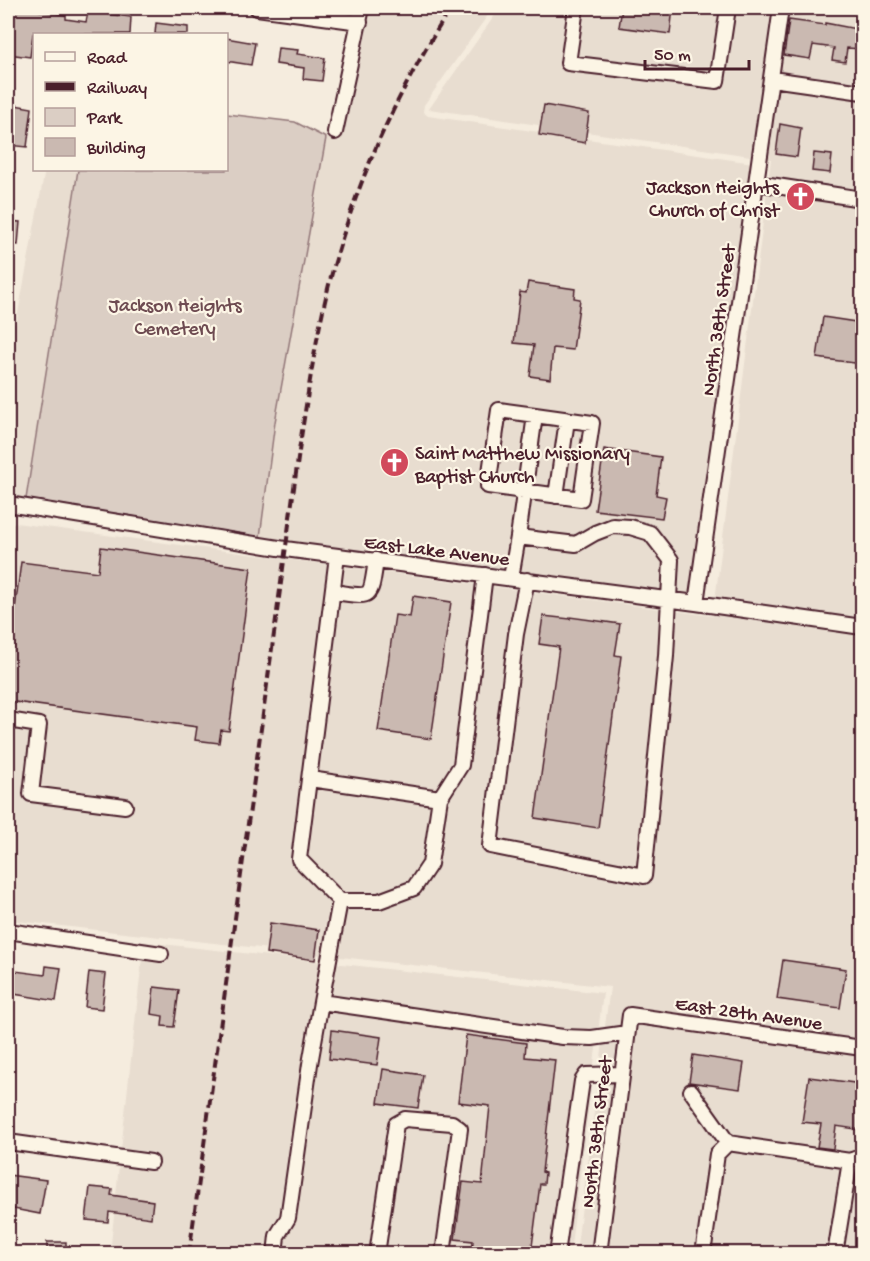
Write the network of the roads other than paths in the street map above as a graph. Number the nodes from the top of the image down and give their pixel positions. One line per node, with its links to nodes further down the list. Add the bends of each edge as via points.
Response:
1 (257, 8): 5 (street)
2 (576, 8): 3 (street, via 568,63 717,81)
3 (728, 8)
4 (781, 8): 6 (street, North 38th Street)
5 (361, 15): 8 (street)
6 (772, 79): 7 (street); 9 (street, North 38th Street)
7 (862, 92)
8 (335, 132)
9 (757, 183): 10 (street); 24 (street, North 38th Street)
10 (862, 199)
11 (535, 415): 12 (street); 13 (street); 13 (street, via 499,410 488,486)
12 (567, 420): 14 (street); 14 (street, via 592,423 589,445 581,499)
13 (524, 491): 14 (street); 16 (street)
14 (556, 496)
15 (8, 504): 17 (street, East Lake Avenue)
16 (518, 537): 20 (street); 23 (street, via 576,544 613,526 650,533 670,560)
17 (337, 556): 18 (street, East Lake Avenue); 22 (street)
18 (376, 560): 19 (street, East Lake Avenue); 22 (street, via 369,594)
19 (486, 575): 20 (street, East Lake Avenue); 28 (street, via 461,765)
20 (512, 578): 21 (street, East Lake Avenue)
21 (527, 580): 23 (street, East Lake Avenue); 23 (street, via 516,634 490,846 644,876)
22 (333, 592): 27 (street)
23 (669, 599): 24 (street, East Lake Avenue)
24 (696, 603): 25 (street, East Lake Avenue)
25 (862, 627)
26 (8, 720): 29 (street, via 39,725 31,794)
27 (310, 779): 28 (street); 30 (street, via 299,860)
28 (440, 798): 30 (street, via 430,864 414,888 379,901)
29 (125, 806)
30 (340, 901): 33 (street)
31 (8, 931): 32 (street)
32 (161, 954)
33 (321, 1002): 35 (street, via 563,1036 592,1038); 43 (street, via 288,1218 277,1236)
34 (630, 1015): 35 (street, North 38th Street); 36 (street, East 28th Avenue)
35 (627, 1033): 37 (street, North 38th Street)
36 (862, 1048)
37 (622, 1074): 46 (street, via 594,1073 582,1081); 47 (street, North 38th Street)
38 (691, 1091): 40 (street)
39 (8, 1142): 42 (street)
40 (728, 1143): 41 (street); 48 (street, via 717,1154)
41 (856, 1158): 49 (street)
42 (151, 1162)
43 (275, 1254)
44 (377, 1254): 45 (street, via 396,1124 405,1119 453,1123 460,1129)
45 (443, 1254)
46 (557, 1254)
47 (599, 1254)
48 (702, 1254)
49 (835, 1254)

